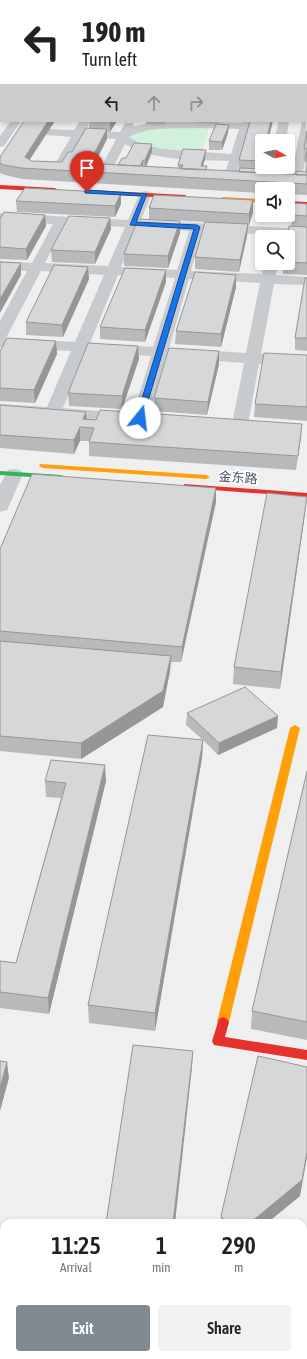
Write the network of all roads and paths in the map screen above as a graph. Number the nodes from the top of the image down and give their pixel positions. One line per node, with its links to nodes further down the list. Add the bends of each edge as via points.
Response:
1 (84, 122): 10 (street)
2 (131, 122): 12 (street)
3 (284, 122): 11 (street)
4 (307, 122): 21 (street)
5 (186, 123): 6 (street); 12 (street, via 148,126)
6 (246, 123): 15 (street)
7 (9, 127): 8 (street); 13 (street)
8 (25, 131)
9 (48, 132): 10 (street)
10 (78, 134): 12 (street); 16 (street)
11 (281, 134)
12 (123, 136): 14 (street, via 126,141 137,147); 19 (street)
13 (0, 144)
14 (172, 153): 15 (street); 17 (street)
15 (235, 158): 18 (street, via 231,172)
16 (62, 162)
17 (168, 165)
18 (255, 171)
19 (105, 172)
20 (291, 174): 21 (street)
21 (302, 176)
22 (0, 187): 23 (street)
23 (61, 191)
24 (84, 192): 25 (street)
25 (145, 195): 26 (street); 33 (street)
26 (192, 198)
27 (215, 199): 28 (street)
28 (255, 201)
29 (295, 203): 30 (street)
30 (307, 204)
31 (0, 217): 32 (street)
32 (60, 220): 33 (street); 39 (street)
33 (132, 224): 34 (street); 41 (street)
34 (197, 227): 35 (street); 42 (street)
35 (278, 230)
36 (295, 232): 37 (street)
37 (307, 233)
38 (0, 265): 39 (street)
39 (36, 267): 41 (street); 45 (street)
40 (270, 270): 43 (street)
41 (112, 271): 42 (street); 47 (street)
42 (183, 275): 43 (street); 48 (street)
43 (268, 279): 44 (street); 49 (street)
44 (307, 281)
45 (0, 335)
46 (0, 342): 47 (street)
47 (80, 347): 48 (street); 52 (street)
48 (160, 352): 49 (street); 52 (street, via 148,418)
49 (253, 358): 50 (street); 53 (street, via 240,424)
50 (307, 362)
51 (0, 409): 52 (street)
52 (53, 412)
53 (202, 422)
54 (33, 465): 57 (street, 金东路)
55 (7, 473): 56 (street); 60 (street)
56 (69, 478)
57 (213, 478)
58 (180, 486): 59 (street, 金东路)
59 (307, 495)
60 (0, 506)
61 (296, 728): 62 (street, via 218,1041)
62 (307, 1056)

